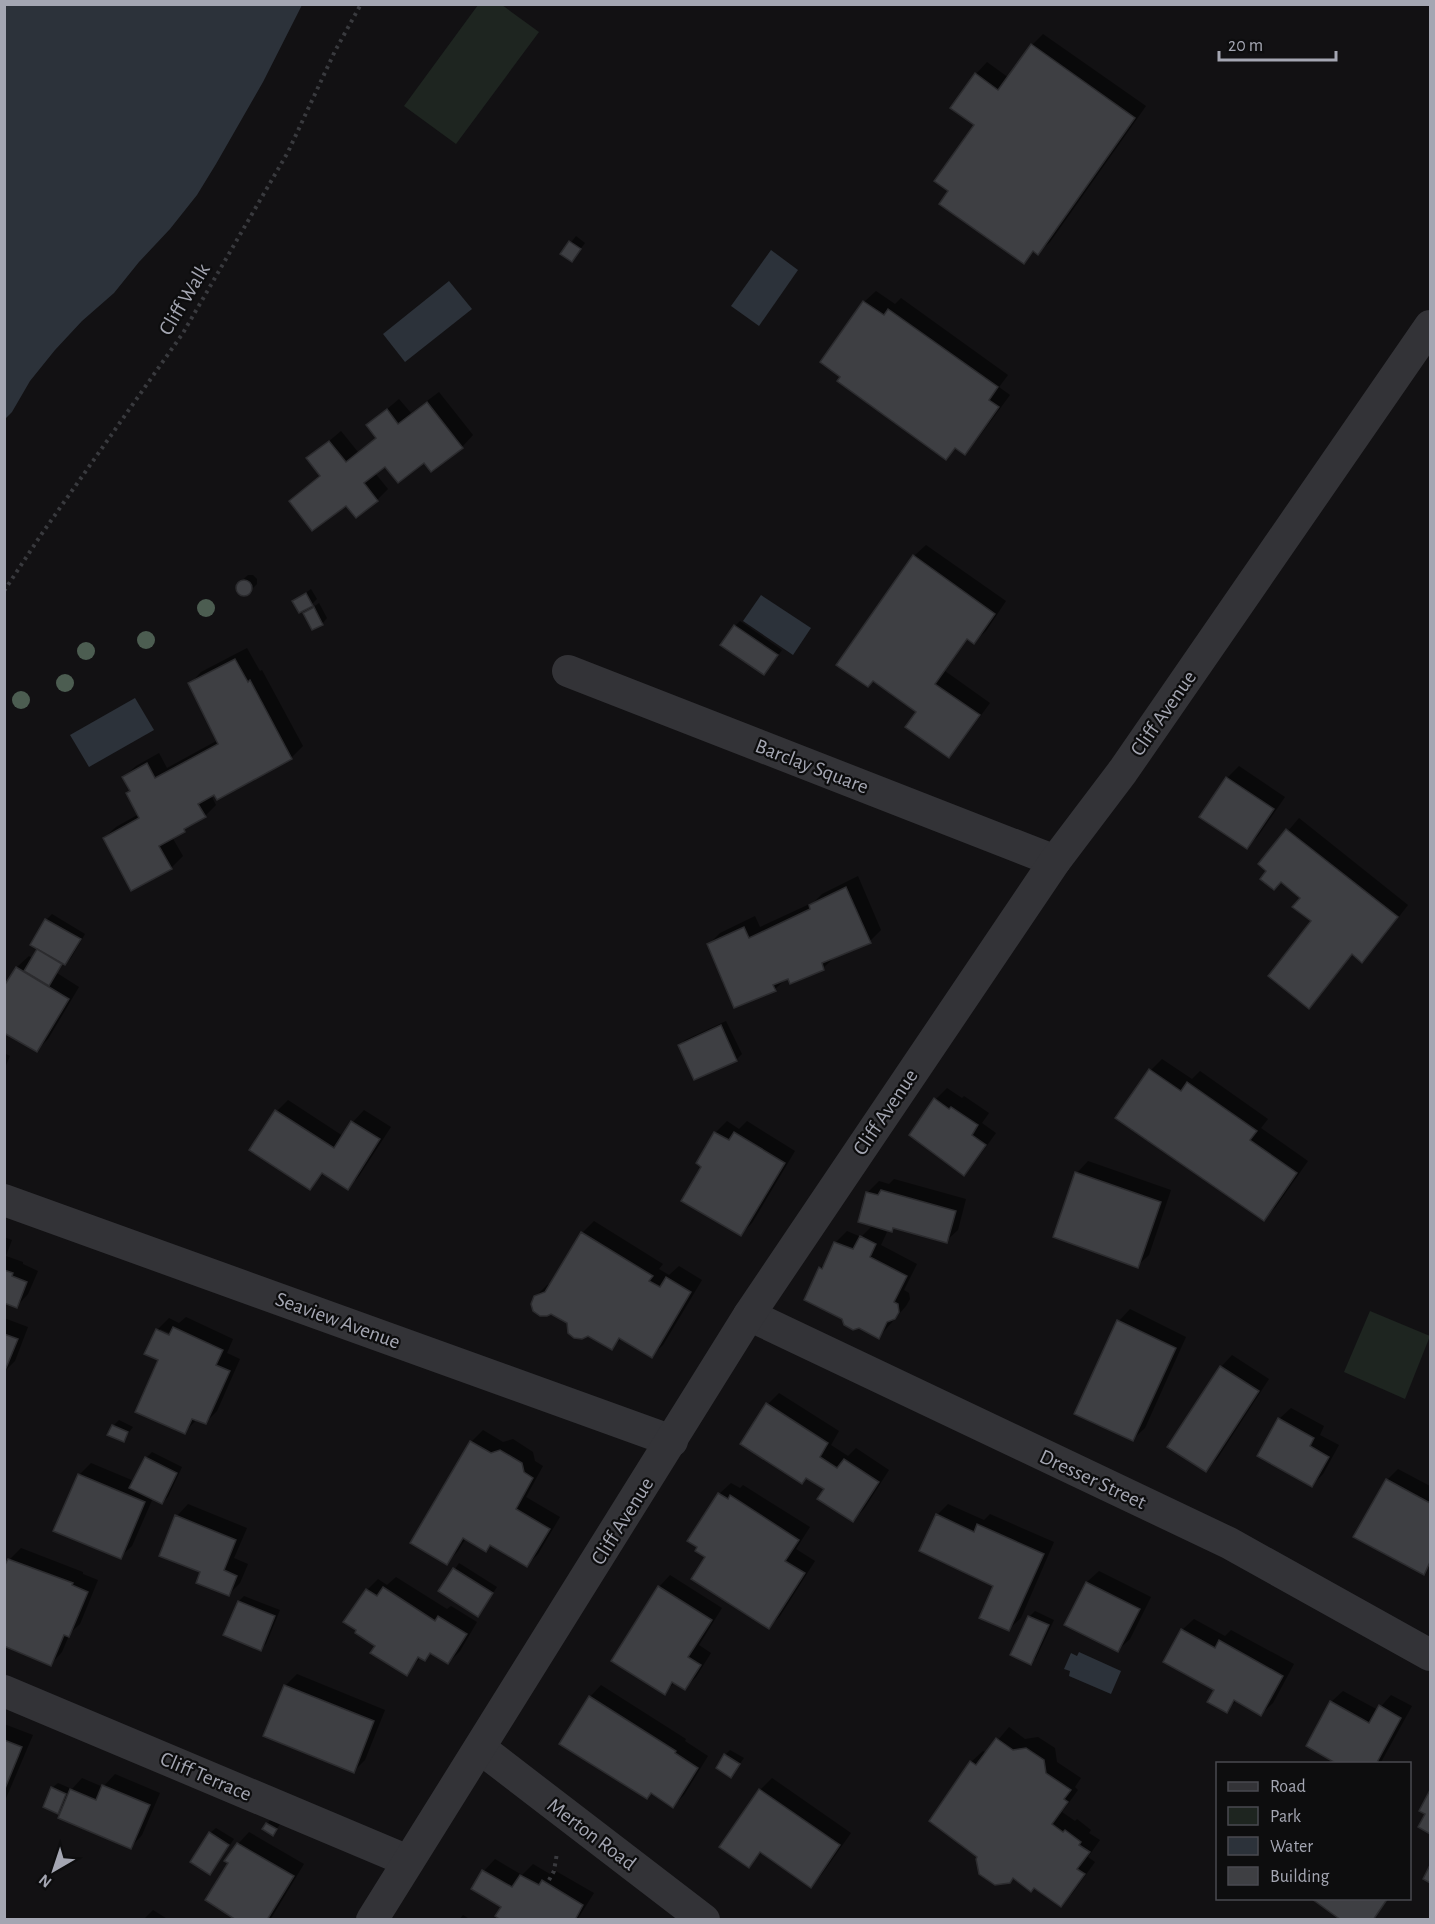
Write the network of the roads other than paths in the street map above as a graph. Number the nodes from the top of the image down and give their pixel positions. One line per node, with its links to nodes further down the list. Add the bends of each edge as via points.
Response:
1 (1431, 326): 3 (street, Cliff Avenue, via 1135,753)
2 (568, 671): 3 (street, Barclay Square)
3 (1055, 861): 5 (street, Cliff Avenue)
4 (4, 1200): 6 (street, Seaview Avenue)
5 (749, 1316): 6 (street, Cliff Avenue); 7 (street, Dresser Street, via 1229,1543)
6 (672, 1441): 9 (street, Cliff Avenue)
7 (1431, 1655)
8 (4, 1691): 10 (street, Cliff Terrace)
9 (480, 1748): 10 (street, Cliff Avenue); 12 (street, Merton Road)
10 (408, 1861): 11 (street, Cliff Avenue)
11 (372, 1920)
12 (704, 1920)

